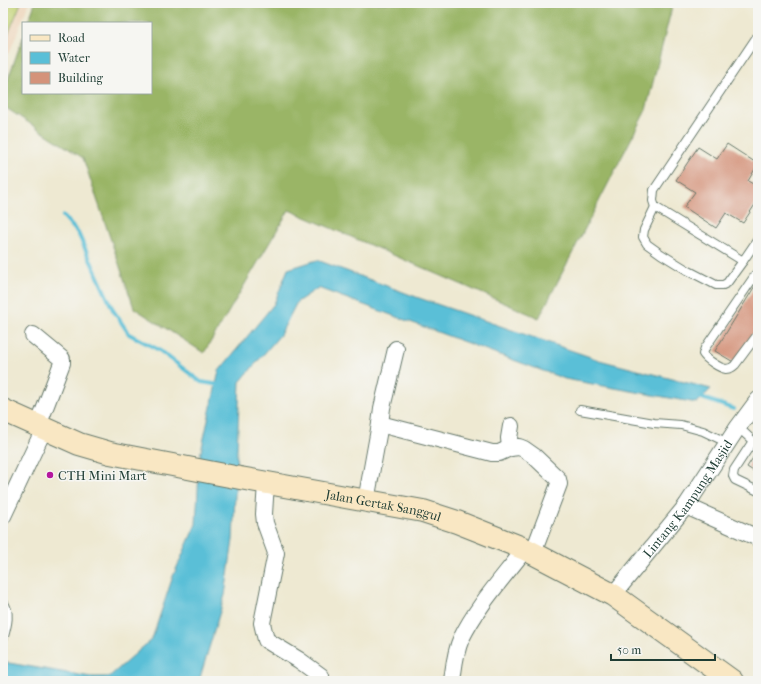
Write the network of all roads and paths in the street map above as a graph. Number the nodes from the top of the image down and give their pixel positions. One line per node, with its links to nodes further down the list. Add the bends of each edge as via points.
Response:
1 (758, 35): 2 (lane, via 654,190 652,201)
2 (655, 207): 4 (lane); 4 (lane, via 644,230 644,237 647,244 661,254 716,285 727,283)
3 (758, 239): 4 (lane)
4 (743, 261)
5 (758, 271): 6 (lane, via 704,348 703,354 706,359 726,369 732,368)
6 (758, 334)
7 (34, 335): 14 (street, via 62,359)
8 (396, 349): 12 (street)
9 (758, 400): 15 (street, Lintang Kampung Masjid)
10 (3, 410): 14 (main road, Jalan Gertak Sanggul)
11 (580, 410): 16 (lane, via 681,425 703,431)
12 (380, 424): 17 (street, via 492,454); 20 (street)
13 (511, 426): 17 (street)
14 (41, 427): 18 (main road, Jalan Gertak Sanggul, via 79,444 110,453); 22 (street)
15 (738, 427): 16 (street, Lintang Kampung Masjid); 19 (lane, via 753,441 734,470 733,476 735,480)
16 (728, 443): 21 (street, Lintang Kampung Masjid)
17 (510, 448): 24 (street, via 524,449 534,456 558,479 559,484)
18 (266, 483): 20 (main road, Jalan Gertak Sanggul); 28 (street, via 264,514 276,553 262,623 263,633 266,640)
19 (758, 491)
20 (366, 501): 24 (main road, Jalan Gertak Sanggul, via 423,511)
21 (686, 506): 23 (street); 25 (street, Lintang Kampung Masjid)
22 (3, 516)
23 (758, 538)
24 (529, 551): 25 (main road, Jalan Gertak Sanggul); 29 (street, via 476,613 461,640)
25 (613, 595): 30 (main road, Jalan Gertak Sanggul)
26 (3, 602): 27 (lane, via 6,606 7,624)
27 (3, 640)
28 (321, 676)
29 (452, 681)
30 (732, 681)

